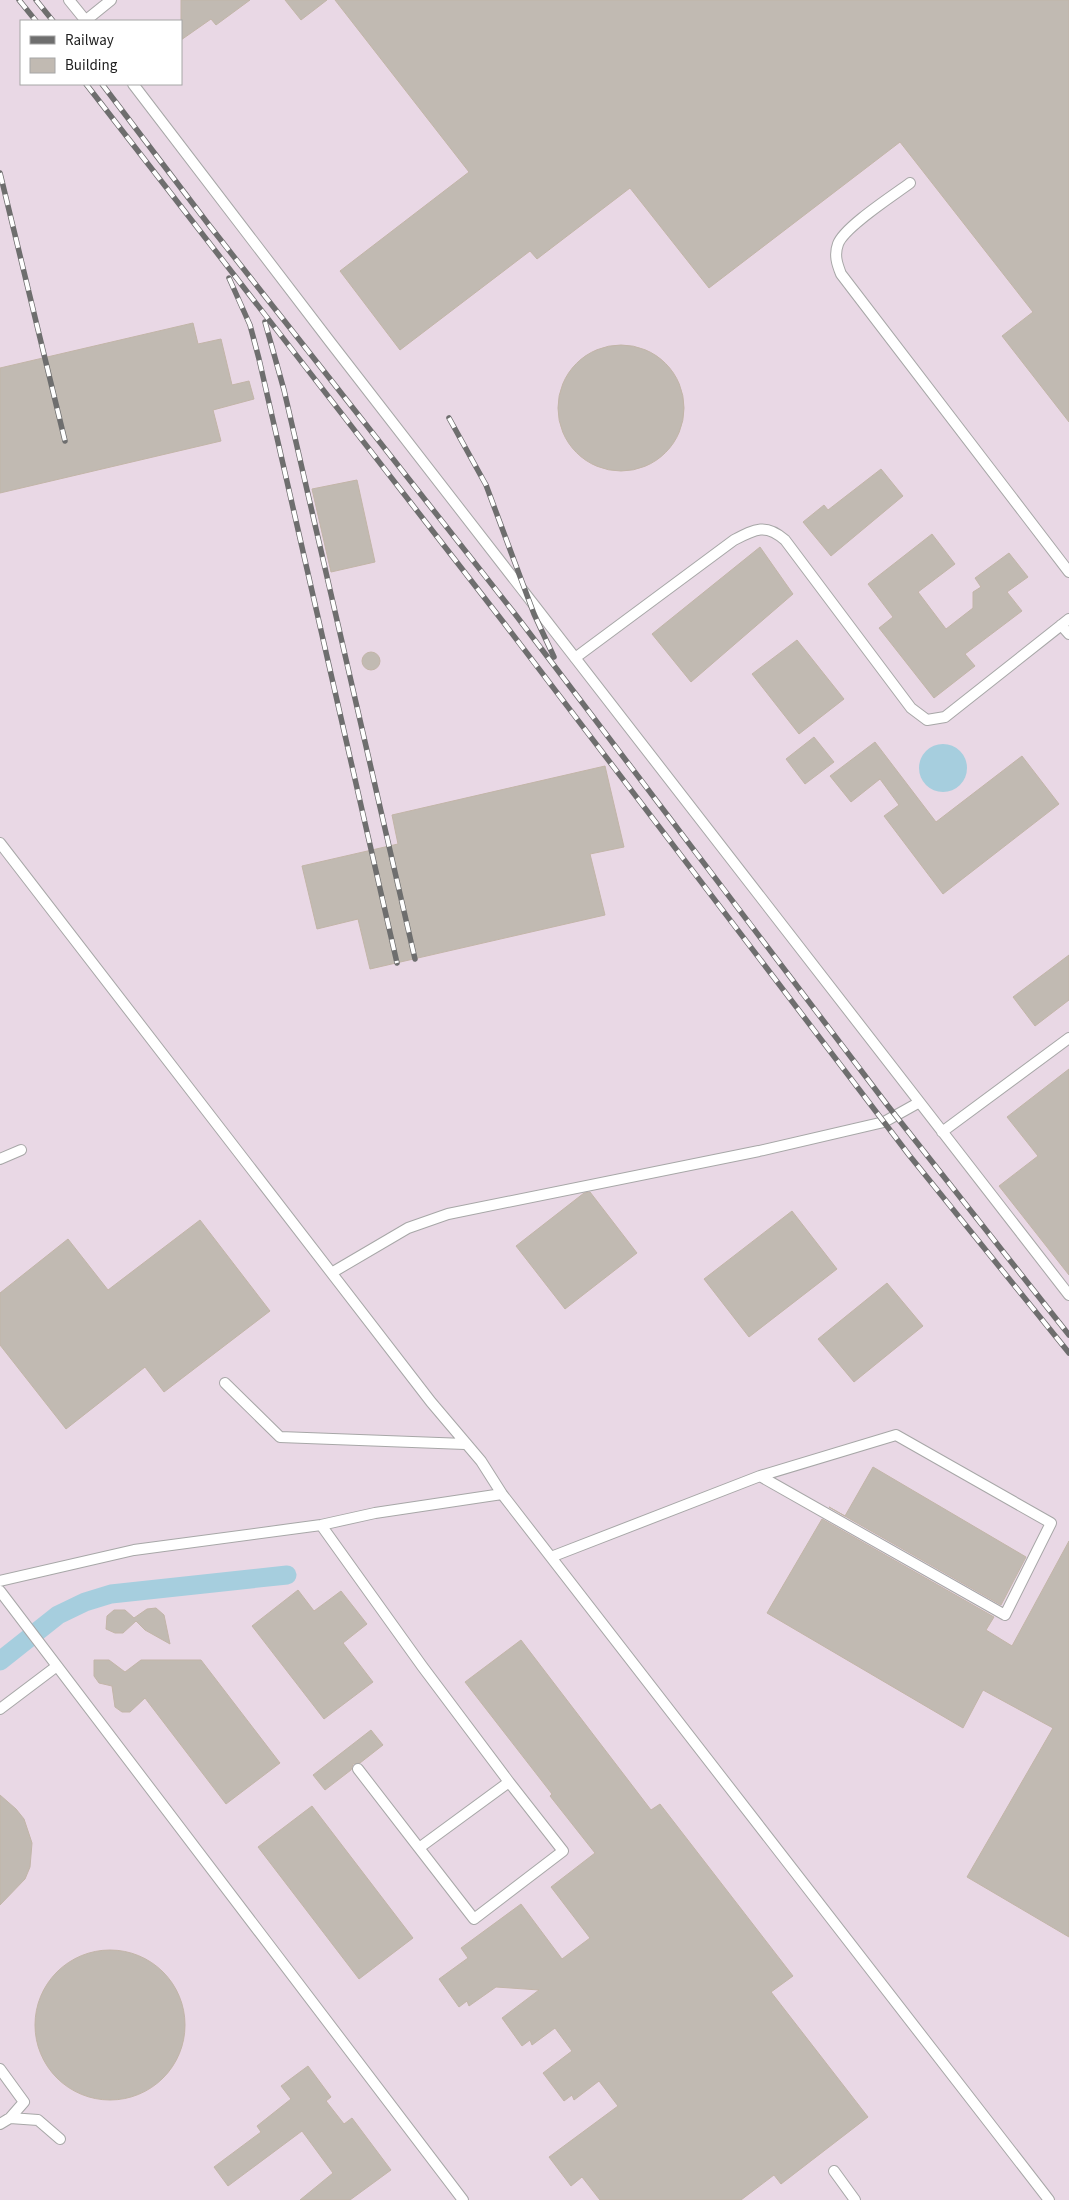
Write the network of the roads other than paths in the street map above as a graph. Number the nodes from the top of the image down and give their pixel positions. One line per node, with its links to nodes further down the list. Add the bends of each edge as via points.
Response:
1 (70, 0): 3 (lane)
2 (112, 0): 4 (lane)
3 (85, 20)
4 (87, 20)
5 (134, 85): 10 (lane)
6 (910, 183): 7 (lane, via 843,234 836,252 841,274)
7 (1069, 572)
8 (1065, 622): 9 (lane); 10 (lane, via 945,716 927,720 911,708 786,540 776,531 762,529 734,540)
9 (1069, 634)
10 (574, 658): 13 (lane)
11 (0, 843): 17 (lane)
12 (1069, 1038): 14 (lane)
13 (918, 1103): 14 (lane); 17 (lane, via 884,1122 759,1152 448,1214 408,1228)
14 (942, 1132): 18 (lane)
15 (21, 1150): 16 (lane)
16 (0, 1158)
17 (333, 1272): 20 (lane)
18 (1069, 1295)
19 (224, 1383): 20 (lane, via 280,1437)
20 (465, 1444): 22 (lane, via 481,1461)
21 (760, 1476): 21 (lane, via 896,1435 1051,1524 1005,1615); 24 (lane)
22 (502, 1494): 23 (lane, via 375,1513); 24 (lane)
23 (321, 1525): 25 (lane, via 134,1550); 30 (lane)
24 (551, 1557): 39 (lane)
25 (0, 1581)
26 (0, 1590): 27 (lane)
27 (57, 1666): 28 (lane); 37 (lane)
28 (0, 1708)
29 (358, 1769): 31 (lane)
30 (509, 1782): 31 (lane); 31 (lane, via 563,1851 474,1920)
31 (419, 1848)
32 (0, 2069): 33 (lane, via 24,2102)
33 (10, 2118): 34 (lane); 35 (lane, via 38,2120)
34 (0, 2124)
35 (60, 2139)
36 (834, 2171): 38 (lane)
37 (462, 2200)
38 (855, 2200)
39 (1049, 2200)

